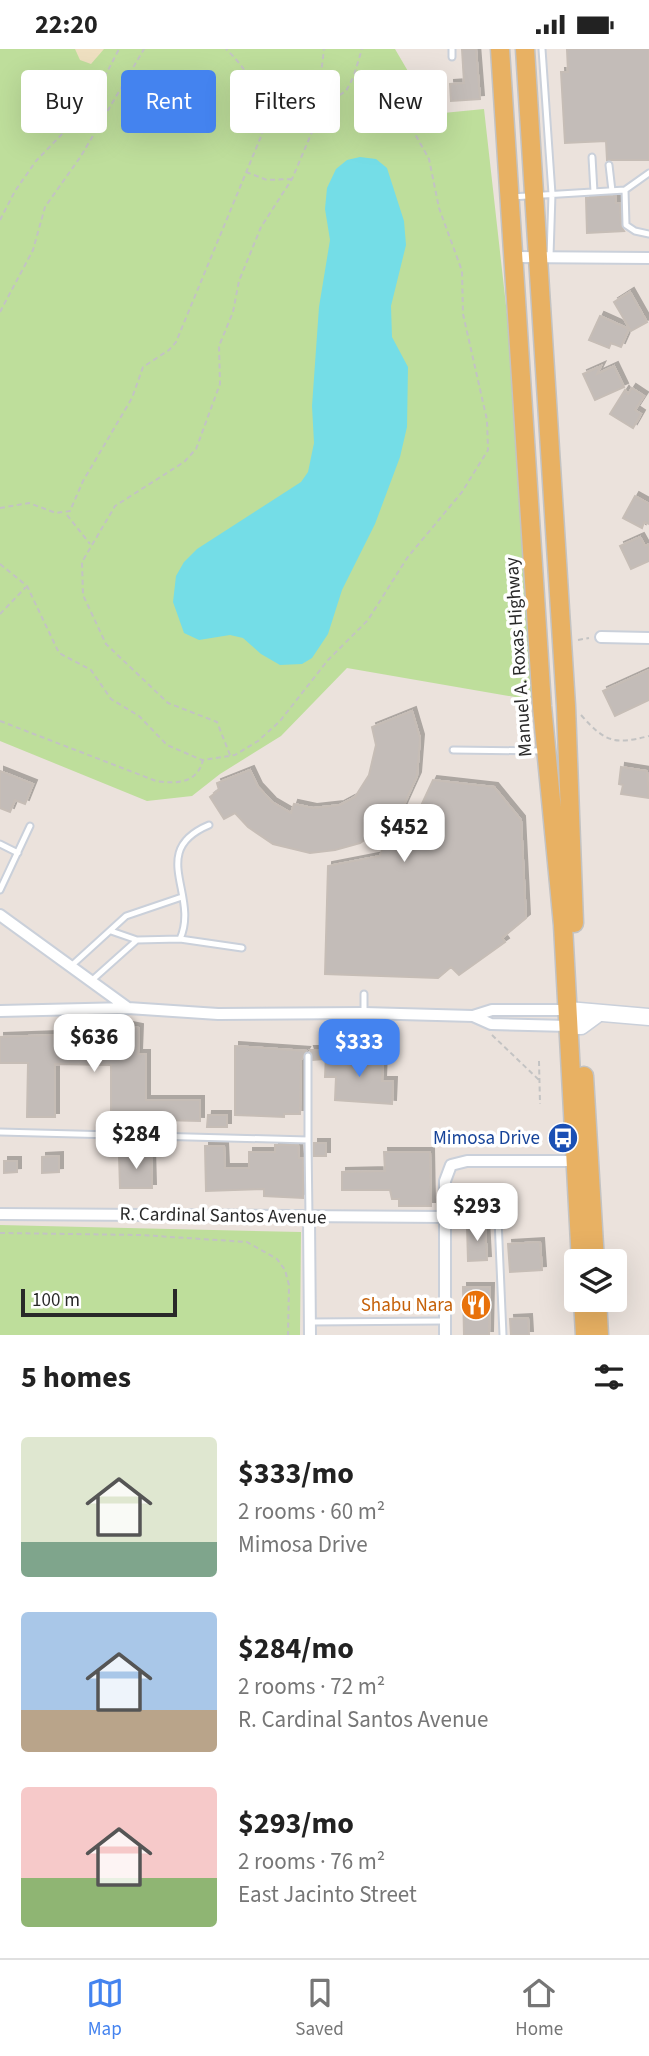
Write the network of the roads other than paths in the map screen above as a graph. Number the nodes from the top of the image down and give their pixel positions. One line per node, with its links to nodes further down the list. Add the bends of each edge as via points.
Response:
1 (452, 49): 5 (lane)
2 (500, 49): 13 (main road, Manuel A. Roxas Highway)
3 (525, 49): 12 (main road, Manuel A. Roxas Highway)
4 (542, 49): 12 (lane)
5 (452, 57)
6 (592, 157): 11 (lane)
7 (609, 165): 10 (lane)
8 (649, 173): 9 (lane)
9 (625, 190): 10 (lane); 14 (lane, via 626,225)
10 (612, 191): 11 (lane)
11 (594, 192): 12 (lane)
12 (543, 195): 13 (lane); 15 (main road, Manuel A. Roxas Highway)
13 (509, 197): 16 (main road, Manuel A. Roxas Highway)
14 (649, 234)
15 (545, 256): 16 (street); 17 (street); 40 (main road, Manuel A. Roxas Highway)
16 (513, 257): 21 (main road, Manuel A. Roxas Highway)
17 (649, 258)
18 (601, 637): 19 (street)
19 (649, 638)
20 (453, 750): 21 (lane)
21 (546, 751): 40 (main road, Manuel A. Roxas Highway)
22 (209, 825): 27 (lane, via 191,832 178,851)
23 (30, 826): 25 (lane)
24 (0, 844): 25 (lane)
25 (18, 853): 26 (lane)
26 (0, 890)
27 (182, 897): 29 (lane, via 126,916); 30 (lane, via 186,925)
28 (0, 915): 33 (street)
29 (110, 931): 31 (lane); 33 (lane)
30 (180, 939): 31 (lane); 32 (lane)
31 (137, 940): 34 (lane)
32 (242, 948)
33 (70, 967): 34 (street)
34 (90, 982): 36 (street)
35 (364, 994): 38 (lane)
36 (128, 1008): 37 (street); 38 (street, via 218,1014)
37 (0, 1011)
38 (365, 1013): 39 (street)
39 (473, 1016): 40 (street, via 492,1010); 40 (street, via 489,1023)
40 (579, 1017): 41 (street); 45 (main road, Manuel A. Roxas Highway)
41 (649, 1017)
42 (308, 1056): 44 (lane)
43 (0, 1132): 44 (lane)
44 (308, 1140): 47 (lane)
45 (583, 1161): 48 (street, via 458,1161 446,1173); 50 (main road, Manuel A. Roxas Highway); 51 (main road, Manuel A. Roxas Highway)
46 (0, 1215): 47 (street, R. Cardinal Santos Avenue)
47 (309, 1217): 48 (street, R. Cardinal Santos Avenue); 55 (street)
48 (446, 1217): 54 (street)
49 (498, 1219): 58 (lane)
50 (581, 1249)
51 (593, 1249)
52 (584, 1312): 59 (main road)
53 (598, 1312): 60 (main road)
54 (445, 1321): 55 (lane); 57 (street)
55 (311, 1322): 56 (street)
56 (310, 1335)
57 (445, 1335)
58 (503, 1335)
59 (585, 1335)
60 (599, 1335)

